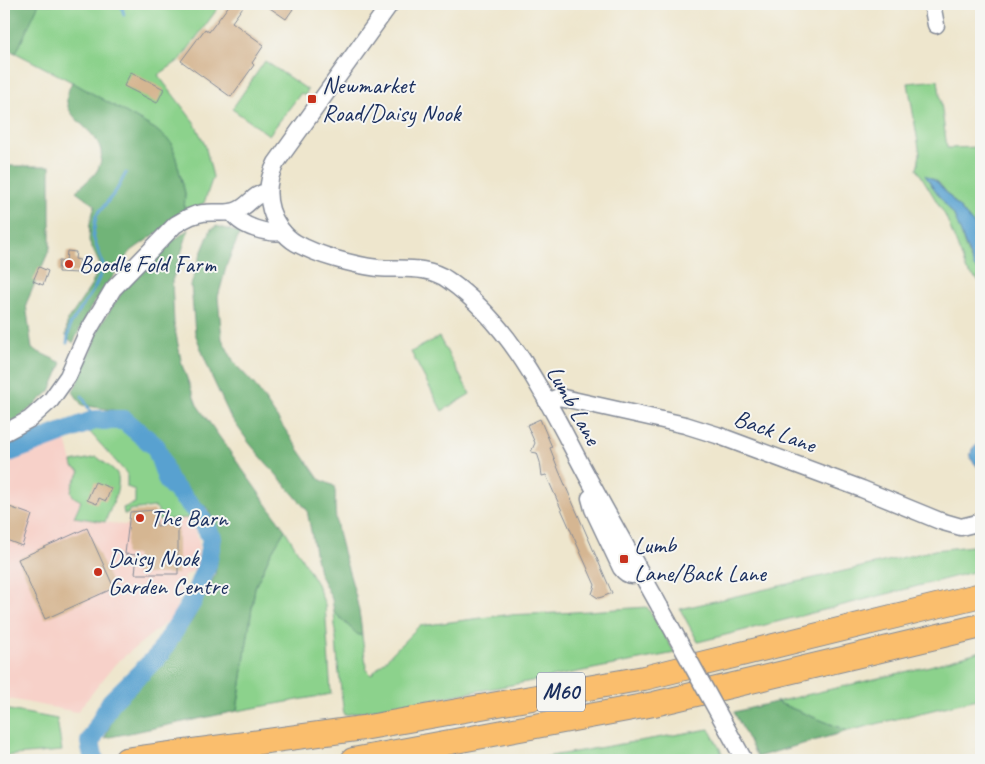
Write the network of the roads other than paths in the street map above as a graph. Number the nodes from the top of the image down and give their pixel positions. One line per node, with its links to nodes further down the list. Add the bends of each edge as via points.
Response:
1 (390, 4): 4 (street, via 276,163)
2 (932, 4): 3 (street)
3 (936, 25)
4 (267, 192): 5 (street, via 260,193); 6 (street, via 272,212)
5 (232, 212): 6 (street, via 236,218 258,229); 8 (street, via 198,213 175,225 113,289 87,333 68,376 51,400 30,419)
6 (283, 232): 7 (street, Lumb Lane, via 295,242 344,260 378,268 421,269 447,279 492,318)
7 (547, 402): 9 (street, Back Lane, via 559,397 685,425 940,521 960,527); 12 (street, Lumb Lane, bridge)
8 (4, 433)
9 (981, 522)
10 (981, 595): 13 (highway, M60, via 644,678 362,728)
11 (981, 626): 14 (highway, M60, via 654,704)
12 (744, 759)
13 (130, 760)
14 (353, 760)

